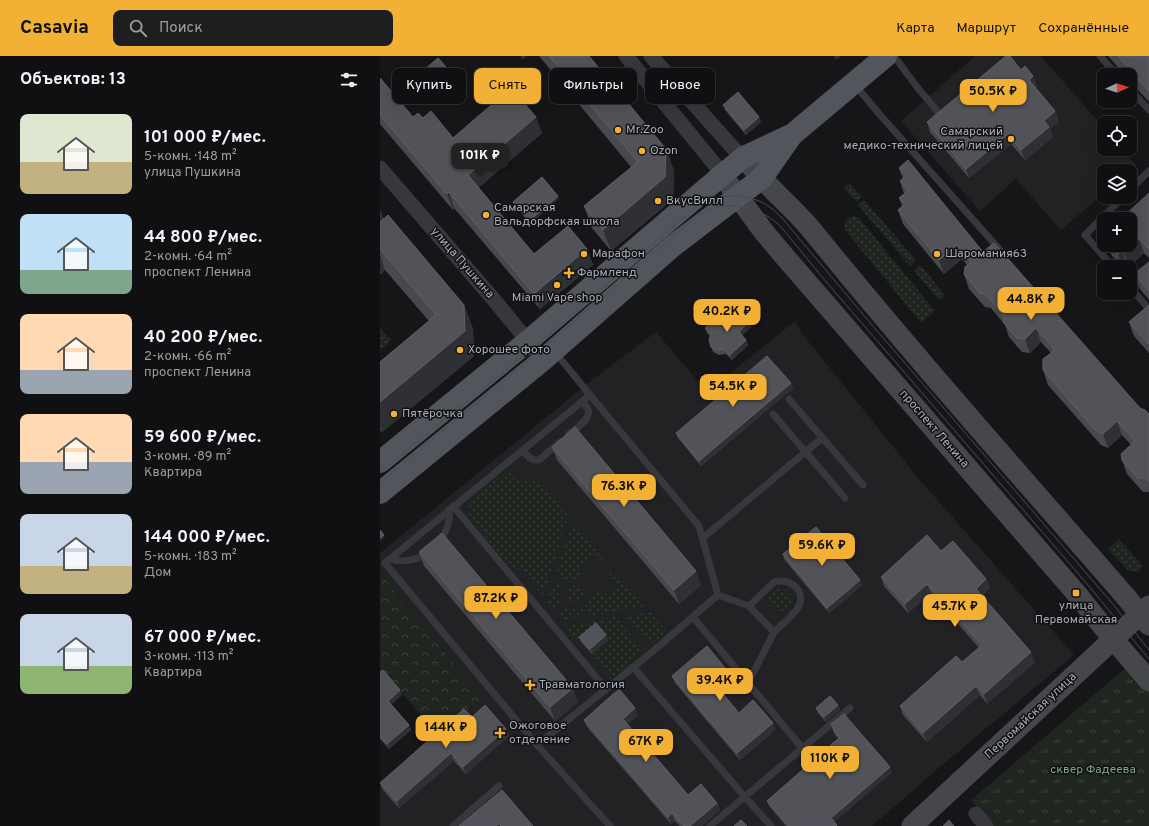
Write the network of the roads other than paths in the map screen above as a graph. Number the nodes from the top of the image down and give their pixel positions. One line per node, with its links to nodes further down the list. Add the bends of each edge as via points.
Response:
1 (626, 56): 15 (street)
2 (651, 56): 12 (street)
3 (886, 56): 7 (main road)
4 (894, 56): 10 (lane)
5 (1100, 56): 6 (lane)
6 (1111, 68)
7 (854, 83): 11 (main road); 20 (lane)
8 (1137, 97): 9 (lane)
9 (1149, 110)
10 (938, 112)
11 (793, 134): 12 (main road); 16 (main road)
12 (744, 157): 15 (main road); 16 (main road)
13 (380, 168): 24 (street, улица Пушкина)
14 (1149, 171): 17 (lane)
15 (722, 175): 18 (main road, проспект Ленина); 24 (main road)
16 (762, 178): 18 (main road); 42 (main road, via 807,225 884,319 1126,597)
17 (1137, 183)
18 (737, 197): 25 (main road, via 673,246); 45 (main road, проспект Ленина, via 785,257)
19 (1116, 204): 21 (lane, via 1085,235)
20 (1002, 253)
21 (1106, 260)
22 (1137, 295): 23 (lane)
23 (1149, 309)
24 (528, 341): 25 (street, улица Пушкина); 33 (main road)
25 (548, 355): 26 (lane); 35 (main road)
26 (590, 395): 28 (lane); 38 (lane, via 700,526)
27 (790, 400): 30 (lane)
28 (582, 402): 31 (lane); 31 (lane, via 588,410 587,419 539,460 530,458)
29 (773, 414): 32 (lane)
30 (822, 438): 32 (lane); 34 (lane)
31 (523, 451): 37 (lane)
32 (806, 452): 36 (lane); 38 (lane)
33 (380, 462)
34 (863, 485)
35 (380, 493)
36 (845, 498)
37 (451, 508): 39 (lane); 39 (lane, via 447,530 439,544 431,551 412,560); 49 (lane)
38 (703, 538): 40 (lane)
39 (390, 559): 51 (lane, via 385,563)
40 (718, 595): 41 (lane); 43 (lane)
41 (749, 606): 44 (lane); 44 (lane, via 774,582 785,580 796,586 800,604)
42 (1146, 615): 45 (main road, Первомайская улица)
43 (693, 617): 46 (lane); 48 (lane)
44 (774, 632): 48 (lane)
45 (1113, 639): 47 (main road, проспект Ленина); 60 (main road, Первомайская улица)
46 (633, 666): 49 (lane); 54 (lane)
47 (1149, 681)
48 (748, 683): 52 (lane)
49 (606, 689): 51 (lane)
50 (850, 708): 52 (lane)
51 (537, 745): 57 (lane)
52 (803, 749): 54 (lane)
53 (499, 786): 56 (lane)
54 (745, 797): 58 (lane); 59 (lane)
55 (976, 814): 61 (street)
56 (453, 826)
57 (610, 826)
58 (710, 826)
59 (771, 826)
60 (912, 826)
61 (986, 826)

